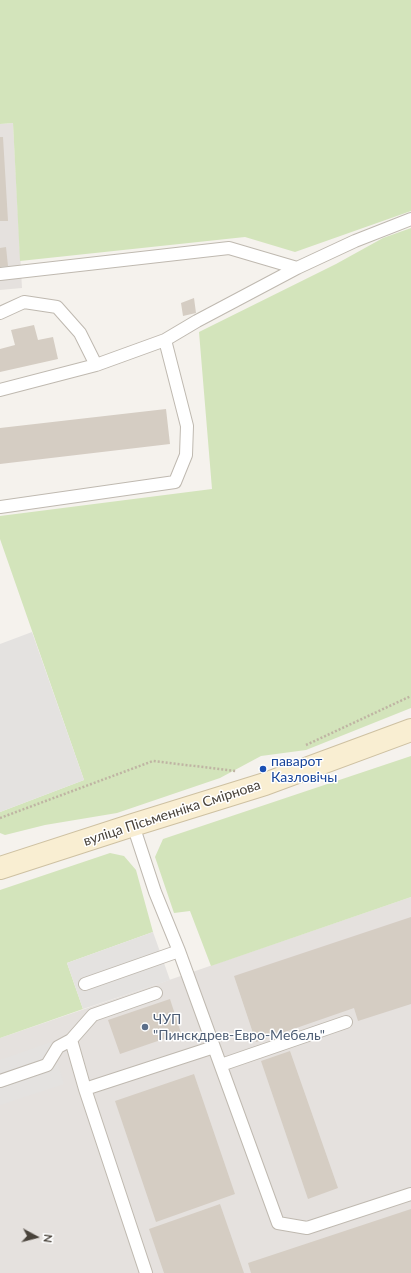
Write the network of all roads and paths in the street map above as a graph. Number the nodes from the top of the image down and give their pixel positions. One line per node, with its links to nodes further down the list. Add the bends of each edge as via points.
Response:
1 (411, 219): 2 (lane)
2 (297, 268): 3 (lane, via 229,248); 5 (lane)
3 (0, 274)
4 (0, 313): 6 (lane, via 24,302 57,307 80,333)
5 (165, 340): 6 (lane); 8 (lane, via 188,426 186,455 175,482)
6 (96, 365): 7 (lane)
7 (0, 390)
8 (0, 507)
9 (411, 696): 11 (path)
10 (411, 730): 14 (main road, вуліца Пісьменніка Смірнова, via 265,784)
11 (305, 746)
12 (240, 771): 13 (path, via 153,761)
13 (0, 818)
14 (133, 825): 15 (main road, вуліца Пісьменніка Смірнова); 16 (lane, via 155,892)
15 (0, 868)
16 (179, 951): 17 (lane); 21 (lane)
17 (85, 984)
18 (156, 993): 20 (lane, via 93,1015)
19 (346, 1022): 22 (lane)
20 (71, 1040): 23 (lane, via 58,1046 47,1065); 24 (lane)
21 (214, 1046): 22 (lane); 24 (lane)
22 (221, 1065): 25 (lane, via 278,1223 307,1228)
23 (0, 1081)
24 (86, 1089): 26 (lane)
25 (411, 1194)
26 (146, 1273)

